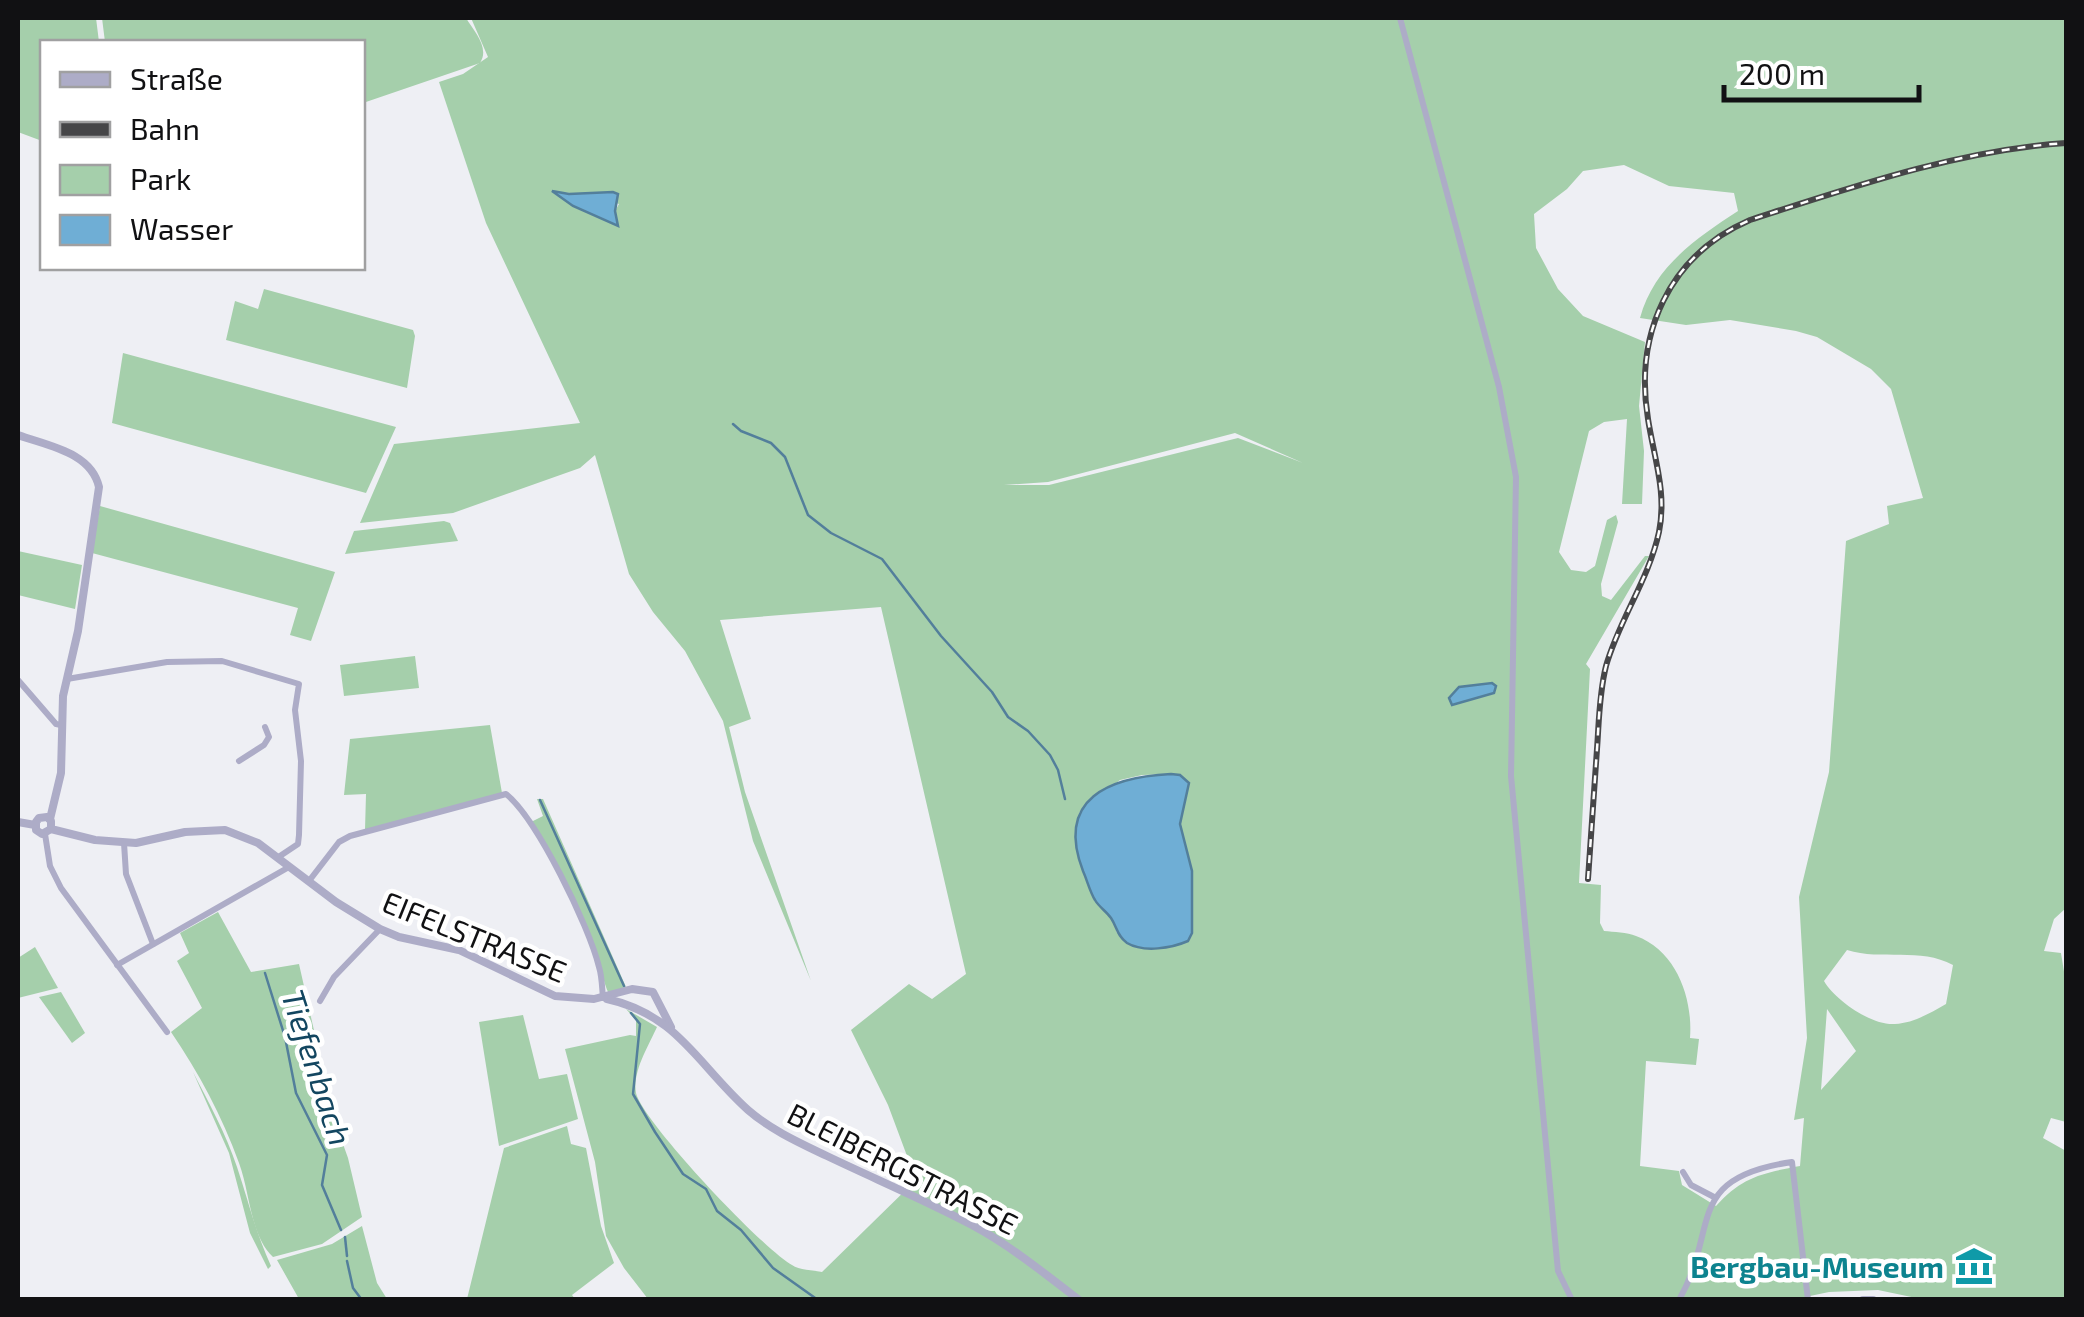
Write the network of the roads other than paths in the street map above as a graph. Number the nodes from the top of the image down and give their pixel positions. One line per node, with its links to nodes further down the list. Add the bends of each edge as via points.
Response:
1 (1400, 18): 29 (street, via 1499,387 1516,477 1511,776 1558,1272)
2 (18, 435): 3 (street, via 82,459 99,487)
3 (67, 679): 5 (street); 12 (street, via 168,662 222,662 299,684 300,835)
4 (18, 680): 5 (street)
5 (62, 724): 10 (street)
6 (266, 727): 7 (street, via 264,745)
7 (238, 761)
8 (18, 822): 9 (street)
9 (35, 825): 10 (street, via 38,832); 10 (street, via 42,817)
10 (51, 828): 11 (street, EIFELSTRASSE); 17 (street, via 46,853 55,878)
11 (124, 843): 12 (street, EIFELSTRASSE, via 224,830); 16 (street, via 126,874)
12 (277, 858): 13 (street, EIFELSTRASSE)
13 (289, 867): 14 (street, EIFELSTRASSE); 16 (street)
14 (309, 881): 15 (street, EIFELSTRASSE); 19 (street, via 350,836 506,794 561,873 599,967)
15 (380, 929): 19 (street, EIFELSTRASSE, via 460,950 555,996); 20 (street)
16 (153, 944): 17 (street)
17 (117, 965): 25 (street)
18 (632, 989): 19 (street); 21 (street); 22 (street, via 652,992)
19 (603, 998): 21 (street, BLEIBERGSTRASSE)
20 (320, 1001)
21 (630, 1004): 23 (street, BLEIBERGSTRASSE)
22 (664, 1011): 23 (street); 24 (street, BLEIBERGSTRASSE)
23 (652, 1014): 24 (street, BLEIBERGSTRASSE)
24 (670, 1027): 28 (street, BLEIBERGSTRASSE, via 752,1113 1014,1249)
25 (167, 1032)
26 (1683, 1172): 27 (street, via 1690,1185)
27 (1714, 1197): 30 (street); 31 (street, via 1754,1170 1792,1162)
28 (1079, 1300)
29 (1572, 1300)
30 (1679, 1300)
31 (1808, 1300)
32 (1862, 1300): 33 (street)
33 (1873, 1300)

